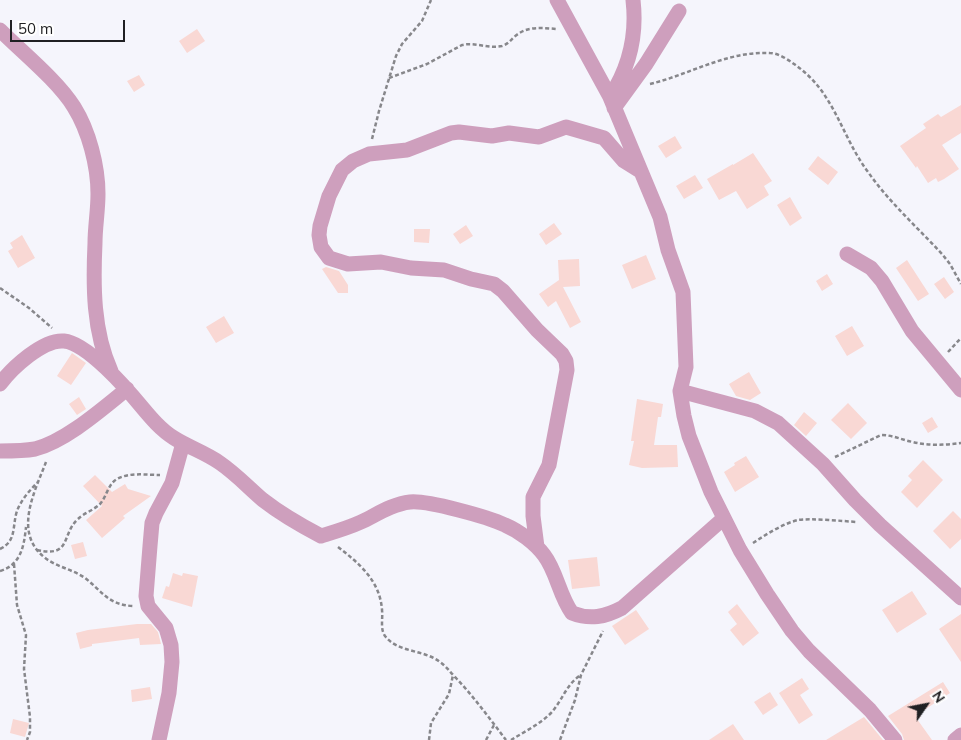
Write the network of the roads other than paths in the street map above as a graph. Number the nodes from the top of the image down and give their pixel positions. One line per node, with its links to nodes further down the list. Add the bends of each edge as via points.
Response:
1 (557, 0): 5 (street)
2 (633, 0): 5 (street, via 635,22 631,46)
3 (679, 11): 5 (street, via 631,86)
4 (0, 30): 8 (street, via 74,106 89,138 98,192 94,262 97,326 100,344)
5 (612, 103): 6 (street)
6 (640, 172): 12 (street, via 660,217 682,292 686,367); 16 (street, via 624,161 604,138 566,127 539,137 509,133 492,136 450,133 407,150 369,154 353,161 342,170 329,196 320,226 321,246 329,258 348,264 381,262 444,270 494,284 566,361 567,370 548,465 533,497)
7 (847, 254): 11 (street, via 871,268 882,281 912,331)
8 (112, 374): 9 (street, via 76,346 65,341 52,342 9,372); 10 (street)
9 (0, 384)
10 (127, 389): 13 (street, via 157,425); 14 (street, via 86,422 56,440 36,449)
11 (961, 390)
12 (680, 391): 15 (street, via 689,436); 17 (street, via 755,411 778,423 823,464 880,525)
13 (183, 444): 16 (street, via 212,457 288,518 321,536 411,502 504,524); 19 (street, via 177,471 152,523 146,596 148,606 166,628 171,645 169,693)
14 (0, 451)
15 (724, 518): 16 (street, via 628,603 598,617 587,618 572,613 553,567); 20 (street, via 770,600 792,631)
16 (537, 547)
17 (961, 598)
18 (961, 735): 21 (street)
19 (159, 740)
20 (895, 740)
21 (955, 740)

